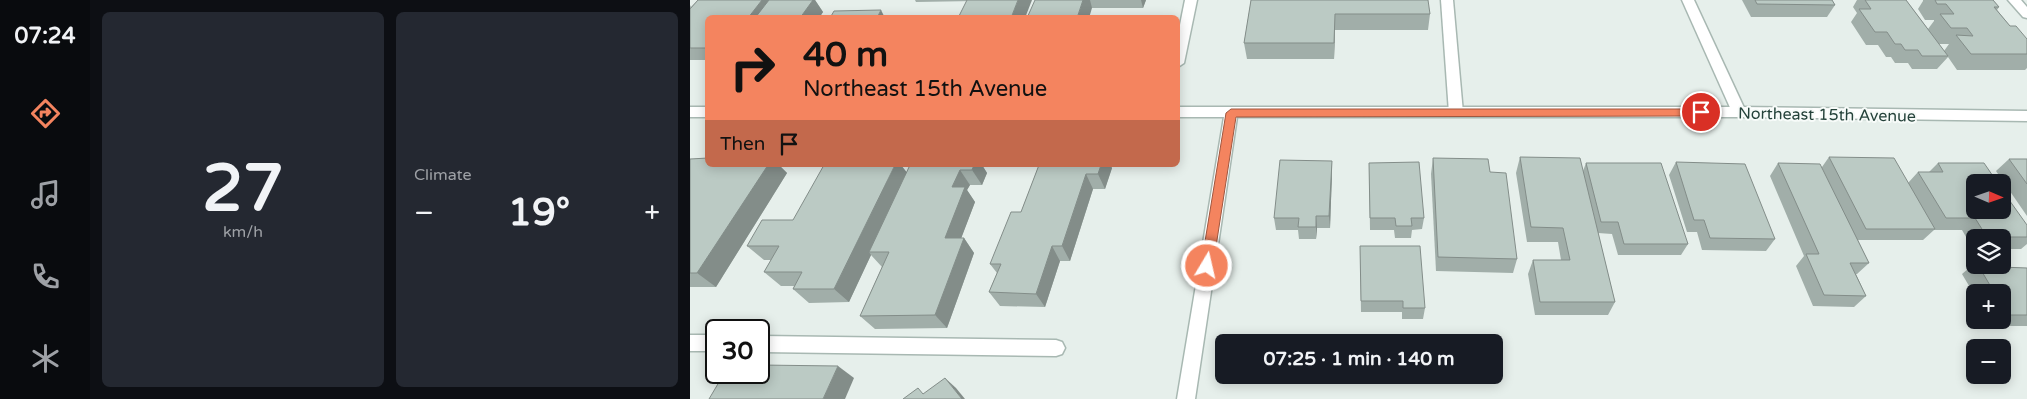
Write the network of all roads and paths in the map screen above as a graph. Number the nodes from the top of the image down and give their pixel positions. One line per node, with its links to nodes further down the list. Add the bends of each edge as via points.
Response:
1 (1191, 0): 6 (street)
2 (1447, 0): 12 (street)
3 (1688, 0): 10 (street)
4 (2014, 0): 5 (street)
5 (2027, 14)
6 (1180, 53)
7 (690, 112): 8 (street)
8 (705, 112)
9 (1180, 112): 11 (street, Northeast 15th Avenue)
10 (1739, 112): 12 (street, Northeast 15th Avenue); 13 (street, Northeast 15th Avenue)
11 (1231, 113): 12 (street, Northeast 15th Avenue); 18 (street)
12 (1456, 113)
13 (2027, 116)
14 (690, 343): 15 (street)
15 (705, 343)
16 (770, 344): 17 (street)
17 (1056, 348)
18 (1186, 399)

